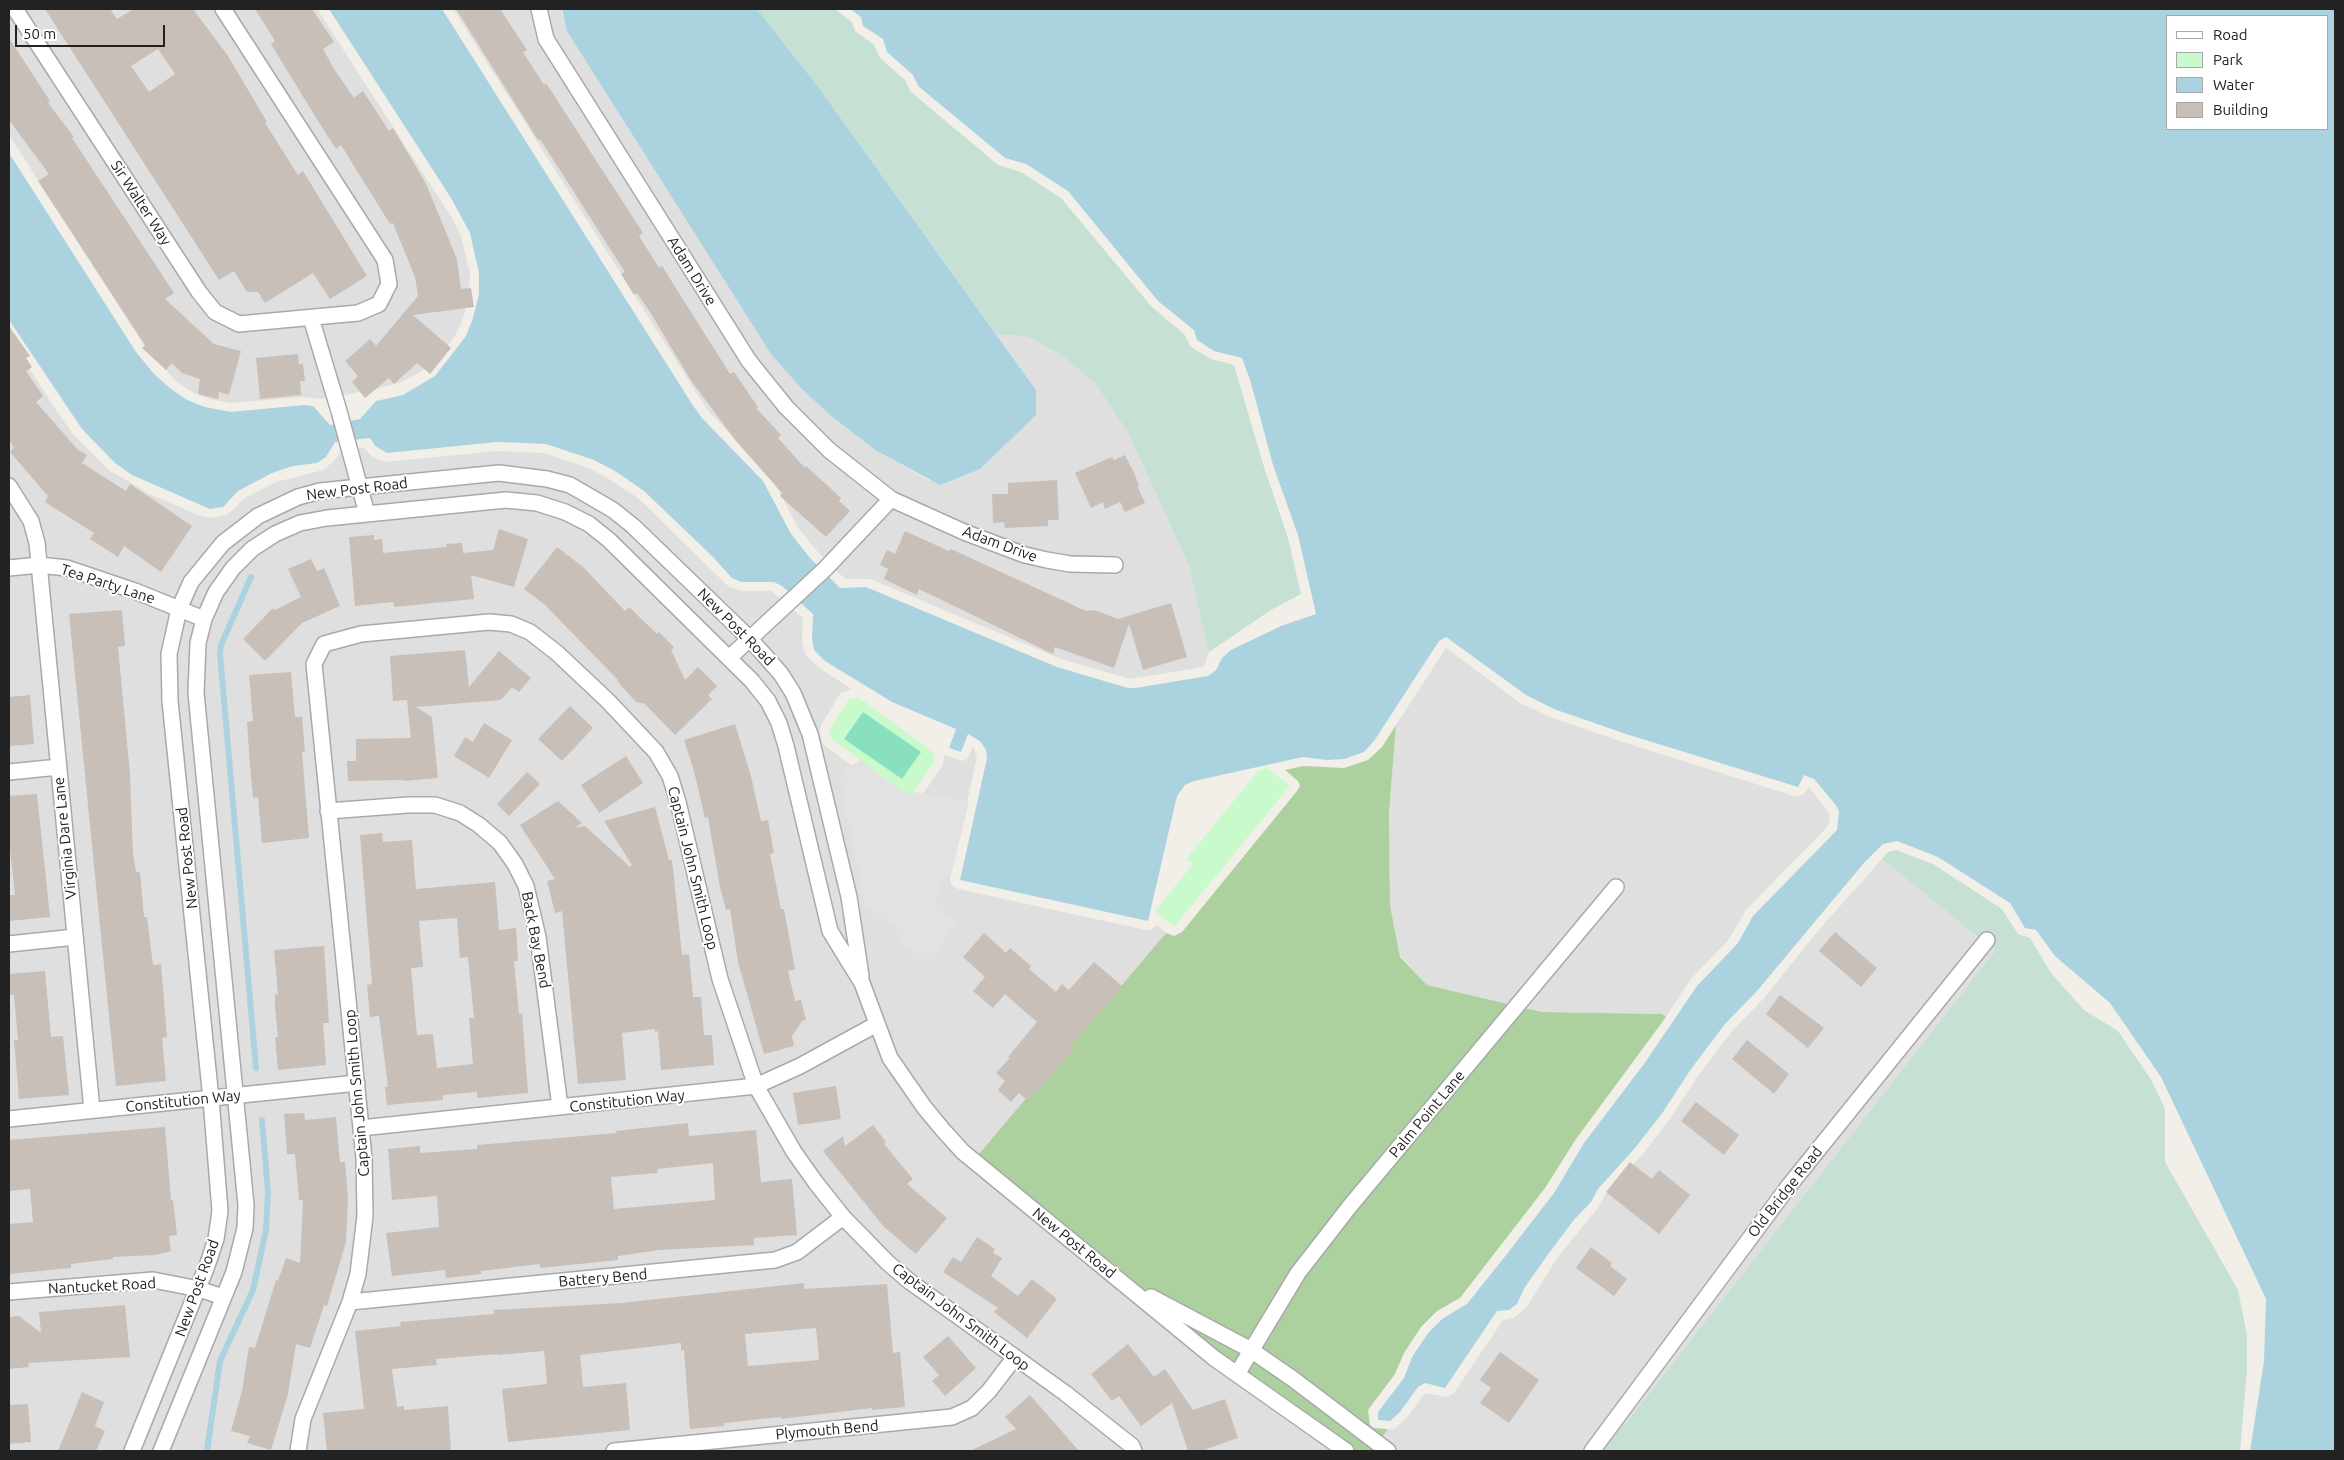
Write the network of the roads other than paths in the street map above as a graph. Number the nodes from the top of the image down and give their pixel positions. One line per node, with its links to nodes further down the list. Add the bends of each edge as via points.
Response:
1 (15, 9): 4 (street, Sir Walter Way, via 215,312 239,324)
2 (223, 9): 4 (street, Sir Walter Way, via 384,260 389,284 379,304 358,313)
3 (539, 9): 7 (street, Adam Drive, via 546,39 754,369 829,450)
4 (311, 318): 6 (street)
5 (9, 486): 9 (street, Virginia Dare Lane, via 31,521)
6 (361, 487): 8 (street); 12 (street, New Post Road, via 298,497 258,516 208,559 191,582); 14 (street, New Post Road, via 499,474 570,485 633,526)
7 (891, 499): 10 (street, Adam Drive, via 1025,555 1070,564); 14 (street, via 837,557)
8 (367, 514): 13 (street, New Post Road, via 300,523 275,534 252,549 234,568 216,592); 15 (street, New Post Road, via 506,500 536,503 565,512 589,524 609,540)
9 (39, 565): 11 (street, Tea Party Lane); 12 (street, Tea Party Lane, via 67,568); 16 (street, Virginia Dare Lane)
10 (1115, 565)
11 (9, 568)
12 (179, 609): 13 (street, Tea Party Lane); 28 (street, New Post Road, via 169,654 170,701)
13 (204, 619): 27 (street, New Post Road, via 198,643 197,701)
14 (750, 639): 15 (street); 23 (street, New Post Road, via 782,674 803,713 849,897)
15 (729, 658): 23 (street, New Post Road, via 768,700 779,722 830,931)
16 (58, 767): 17 (street); 20 (street, Virginia Dare Lane)
17 (9, 772)
18 (328, 811): 25 (street, Captain John Smith Loop); 26 (street, Captain John Smith Loop, via 314,664 324,644 361,634 489,622 510,624 530,632 608,701 656,752 670,776 720,979); 29 (street, Back Bay Bend, via 434,805 460,813 500,843 526,886 538,937)
19 (1616, 887): 39 (street, Palm Point Lane, via 1327,1236 1298,1273)
20 (75, 938): 22 (street); 30 (street, Virginia Dare Lane)
21 (1987, 940): 49 (street, Old Bridge Road, via 1788,1187)
22 (9, 944)
23 (862, 982): 24 (street, New Post Road)
24 (877, 1024): 26 (street, Constitution Way); 34 (street, New Post Road, via 890,1058 906,1083 963,1152)
25 (357, 1083): 27 (street, Constitution Way); 32 (street, Captain John Smith Loop)
26 (756, 1086): 29 (street, Constitution Way); 33 (street, Captain John Smith Loop, via 794,1152)
27 (236, 1096): 28 (street, Constitution Way); 37 (street, New Post Road, via 246,1205 245,1228 234,1272)
28 (211, 1099): 30 (street, Constitution Way); 35 (street, New Post Road, via 220,1211 216,1239)
29 (560, 1107): 32 (street, Constitution Way)
30 (92, 1110): 31 (street, Constitution Way)
31 (9, 1119)
32 (361, 1128): 38 (street, Captain John Smith Loop, via 365,1216 363,1245)
33 (843, 1217): 38 (street, Battery Bend, via 797,1252 761,1263); 40 (street, Captain John Smith Loop, via 909,1281)
34 (1120, 1280): 39 (street); 41 (street, New Post Road)
35 (199, 1289): 36 (street, Nantucket Road, via 153,1280); 37 (street, Nantucket Road); 43 (street, New Post Road)
36 (9, 1292)
37 (223, 1297): 44 (street, New Post Road)
38 (350, 1302): 45 (street, Captain John Smith Loop, via 302,1419)
39 (1251, 1350): 41 (street, Palm Point Lane); 42 (street)
40 (1015, 1358): 46 (street, Plymouth Bend, via 972,1408 952,1417); 47 (street, Captain John Smith Loop, via 1132,1446)
41 (1237, 1374): 48 (street, New Post Road)
42 (1381, 1449)
43 (132, 1451)
44 (161, 1451)
45 (298, 1451)
46 (614, 1451)
47 (1134, 1451)
48 (1346, 1451)
49 (1592, 1451)

